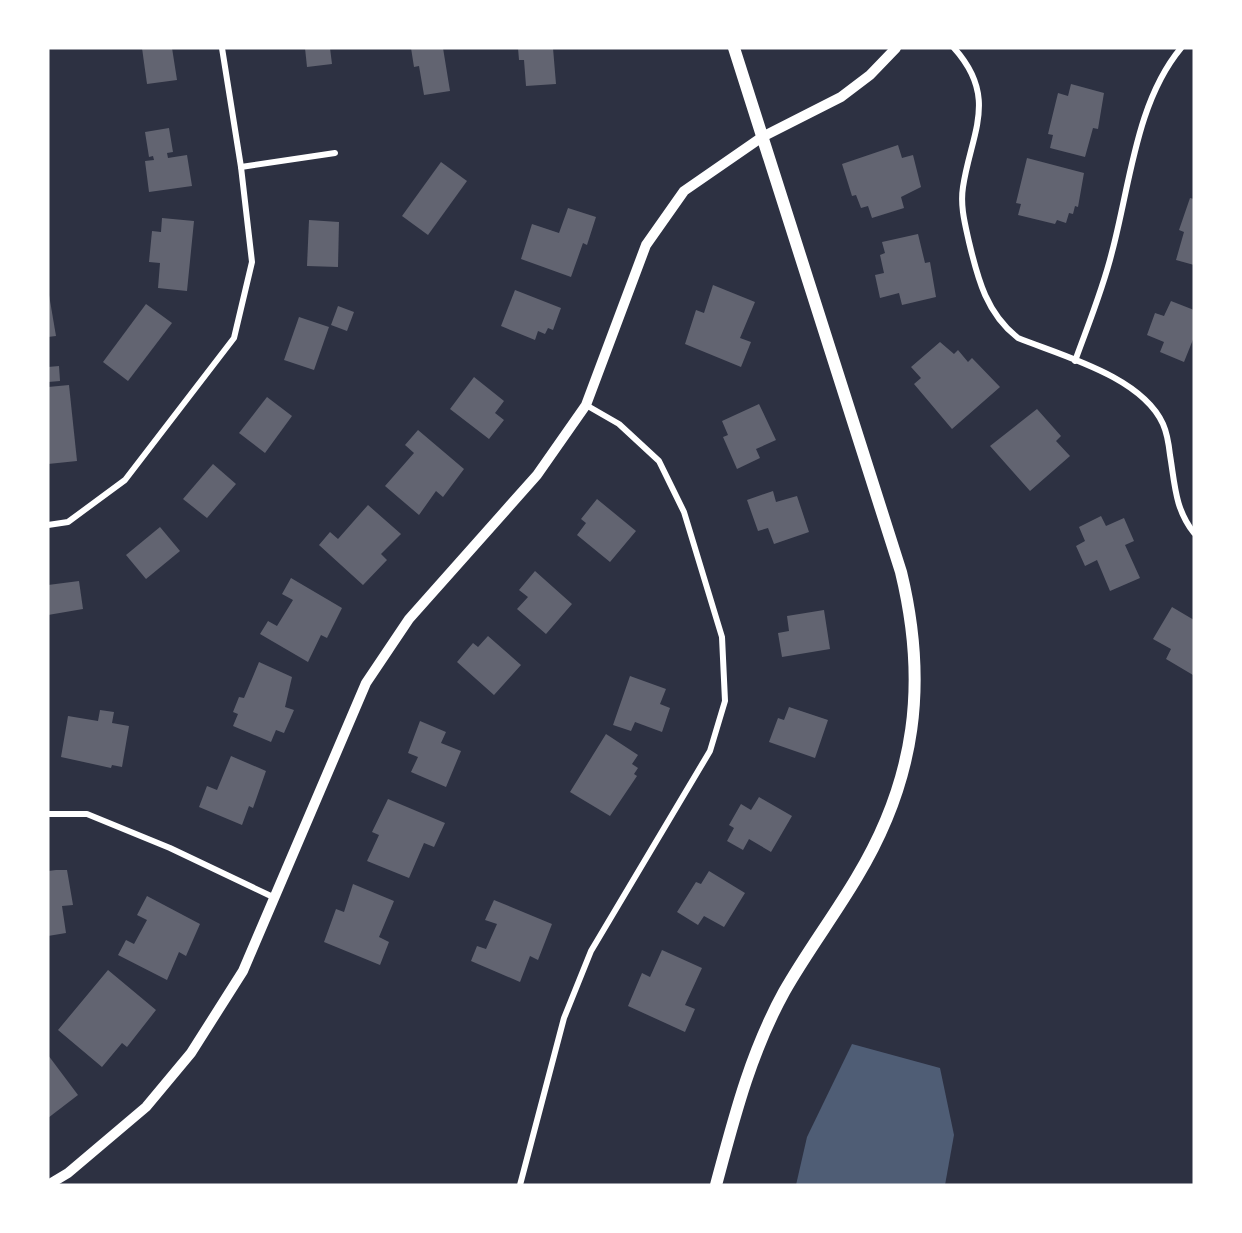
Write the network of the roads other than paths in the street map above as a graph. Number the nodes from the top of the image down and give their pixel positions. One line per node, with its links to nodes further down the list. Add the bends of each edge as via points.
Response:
1 (222, 48): 8 (street)
2 (734, 48): 6 (main road)
3 (896, 48): 6 (street, via 841,97)
4 (954, 48): 9 (street, via 967,62 980,107 978,132 963,188 962,213 978,281 1003,326 1018,338)
5 (1181, 48): 9 (street, via 1162,73 1149,104 1112,254)
6 (762, 137): 10 (street, via 684,191 646,245); 17 (main road, via 878,495 910,608 916,684 908,760 884,828 784,992 751,1059)
7 (335, 153): 8 (street)
8 (241, 167): 11 (street, via 252,262 234,338 125,480 68,522)
9 (1076, 361): 12 (street, via 1128,385 1158,416 1170,454 1175,500)
10 (586, 405): 14 (street, via 537,475 409,619 366,683); 16 (street, via 619,424 659,461 684,512 723,637 725,701 710,751 587,962 564,1018)
11 (48, 525)
12 (1194, 533)
13 (48, 814): 14 (street, via 87,814)
14 (273, 897): 15 (street, via 243,971 191,1053 146,1107 68,1173)
15 (48, 1185)
16 (520, 1185)
17 (716, 1185)

